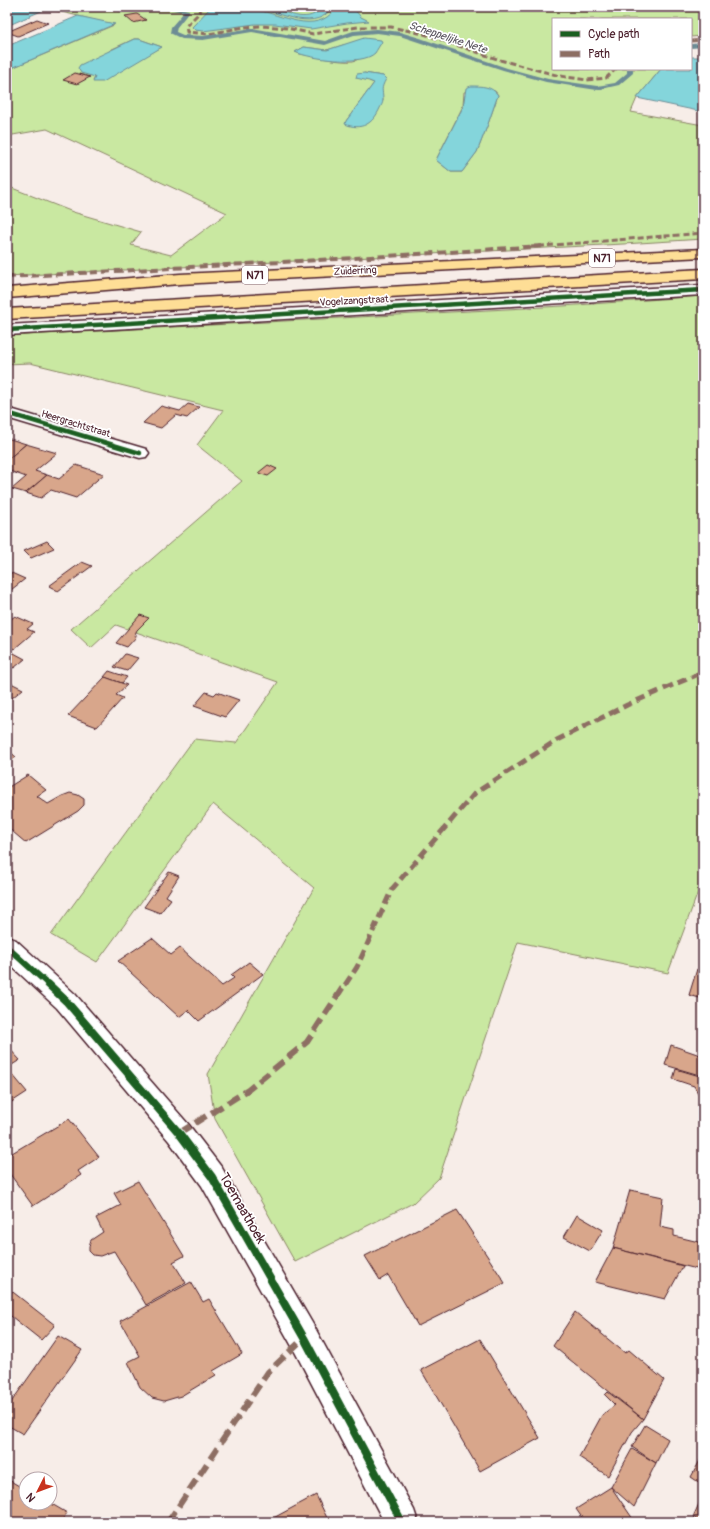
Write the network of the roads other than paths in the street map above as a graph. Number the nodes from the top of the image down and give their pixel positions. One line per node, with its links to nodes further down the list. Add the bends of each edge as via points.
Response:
1 (703, 253): 4 (highway, Zuiderring / N71, via 180,279)
2 (703, 274): 5 (highway, N71)
3 (703, 290): 6 (street, Vogelzangstraat)
4 (7, 292)
5 (7, 314)
6 (7, 330)
7 (7, 413): 8 (street, Heergrachtstraat)
8 (140, 453)
9 (7, 947): 10 (street, Toemaathoek, via 66,1002 179,1133 212,1177 304,1338)
10 (402, 1522)

